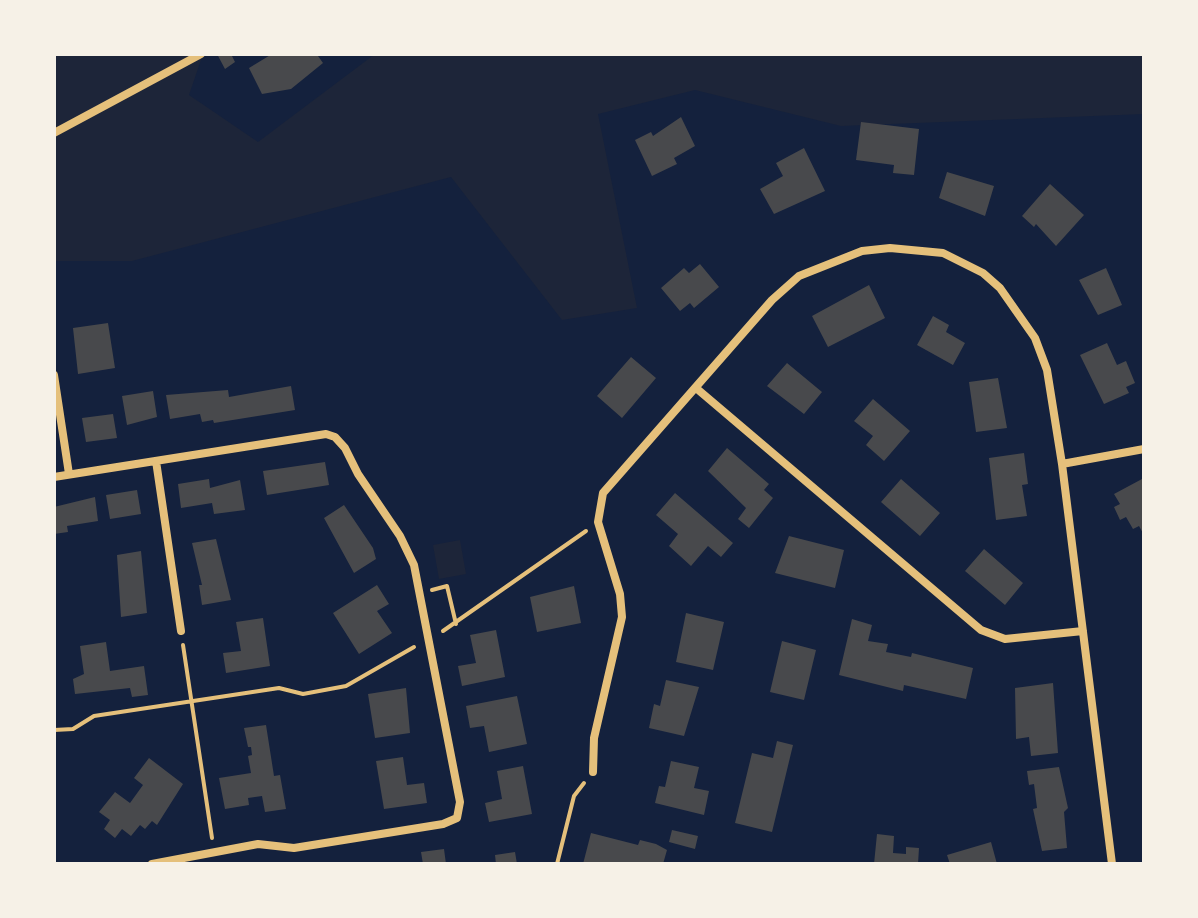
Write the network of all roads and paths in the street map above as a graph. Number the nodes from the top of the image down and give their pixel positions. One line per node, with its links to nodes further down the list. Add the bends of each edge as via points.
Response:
1 (201, 54): 2 (street)
2 (54, 133)
3 (54, 375): 8 (street)
4 (696, 388): 7 (street, via 778,294 815,267 862,251 943,253 1000,288 1035,338 1047,370); 10 (street, via 603,493); 14 (street, via 981,630 1005,639)
5 (1144, 449): 7 (street)
6 (156, 461): 8 (street); 11 (street, via 315,435 335,437 409,552); 13 (street)
7 (1062, 464): 14 (street)
8 (69, 474): 9 (street)
9 (54, 477)
10 (598, 522): 12 (path); 18 (street, via 622,617 594,738)
11 (419, 592): 12 (path, via 447,586); 15 (street)
12 (456, 624): 15 (path)
13 (181, 631): 16 (path)
14 (1083, 631): 22 (street)
15 (429, 639): 16 (path, via 346,686 303,694 279,688); 19 (street, via 460,802 457,818 294,848 258,844)
16 (192, 702): 17 (path, via 94,716 73,729); 19 (path)
17 (54, 730)
18 (593, 772): 21 (path, via 574,796)
19 (214, 851): 20 (street)
20 (152, 864)
21 (557, 864)
22 (1112, 864)

